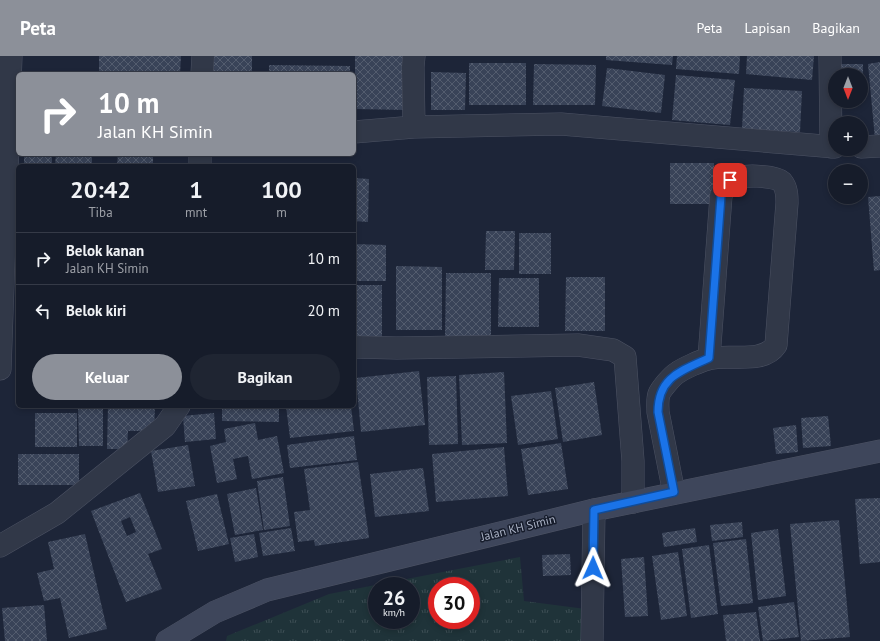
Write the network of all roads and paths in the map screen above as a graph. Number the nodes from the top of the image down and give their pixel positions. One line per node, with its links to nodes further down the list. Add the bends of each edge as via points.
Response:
1 (11, 56): 9 (street)
2 (203, 56): 5 (street)
3 (414, 56): 7 (street)
4 (830, 56): 6 (street)
5 (202, 72)
6 (832, 116)
7 (414, 127): 8 (street); 11 (street, via 561,124)
8 (356, 132)
9 (4, 146): 15 (street)
10 (880, 146): 12 (street)
11 (828, 147)
12 (868, 147)
13 (356, 347): 19 (street, via 578,345 613,350 625,357 633,461)
14 (709, 358): 14 (street, via 751,357 765,354 776,345 787,194 784,185 774,178 750,176 730,180 721,196); 18 (street, via 676,373 662,388 659,397 658,412)
15 (0, 369)
16 (178, 408): 21 (street, via 165,426 56,513)
17 (880, 451): 18 (street, Jalan KH Simin)
18 (674, 492): 19 (street, Jalan KH Simin)
19 (633, 502): 20 (street, Jalan KH Simin)
20 (594, 510): 22 (street, Jalan KH Simin, via 267,590 215,612); 23 (street)
21 (0, 546)
22 (167, 641)
23 (592, 641)

